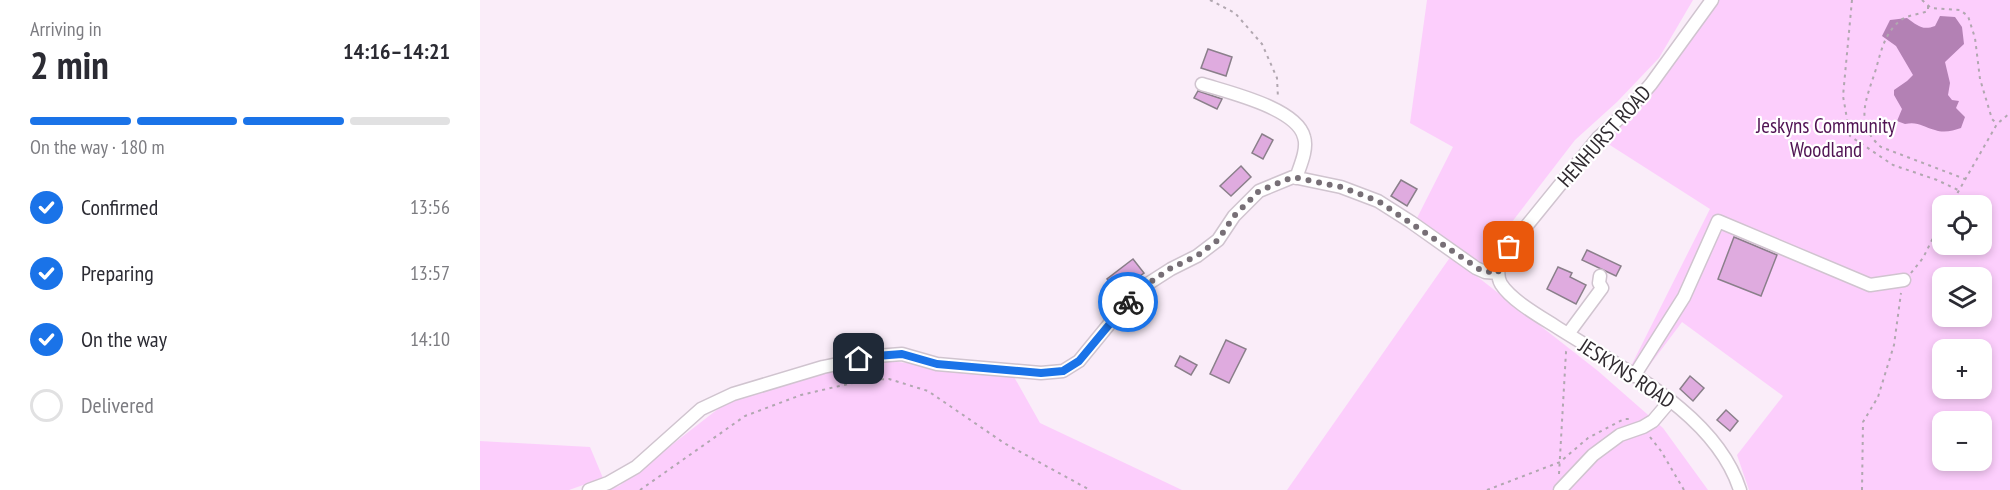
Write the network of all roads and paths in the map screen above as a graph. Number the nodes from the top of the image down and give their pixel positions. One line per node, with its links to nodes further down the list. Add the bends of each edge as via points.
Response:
1 (1210, 0): 7 (path, via 1235,13 1262,44 1276,78 1276,96)
2 (1712, 0): 15 (street, HENHURST ROAD, via 1651,84 1598,138 1505,251)
3 (1852, 0): 12 (path, via 1843,96 1850,136 1893,165)
4 (1922, 0): 5 (path)
5 (1928, 6): 9 (path, via 1962,11 1968,16 1980,79); 11 (path, via 1928,11 1903,18 1882,44 1864,106 1866,123 1871,137 1884,148)
6 (1202, 84): 10 (street, via 1270,107 1298,126 1305,142)
7 (1283, 104)
8 (2010, 113): 9 (path)
9 (1997, 124): 11 (path)
10 (1296, 178): 15 (street, via 1341,187 1378,201 1476,268); 21 (street, via 1259,191 1234,216 1218,240 1146,285 1079,361 1063,371 1041,373 937,364 902,354 823,367 733,394 701,409 636,468)
11 (1965, 179): 12 (path)
12 (1958, 190): 13 (path)
13 (1956, 195)
14 (1932, 240): 17 (path, via 1916,269)
15 (1498, 273): 18 (street, JESKYNS ROAD, via 1501,283 1515,297)
16 (1600, 276): 18 (street, via 1602,288)
17 (1904, 280): 19 (street, via 1869,285 1718,221 1684,297); 26 (path, via 1894,345 1878,397 1863,422)
18 (1571, 336): 19 (street, JESKYNS ROAD); 24 (path, via 1566,352)
19 (1634, 376): 20 (street, JESKYNS ROAD)
20 (1670, 400): 24 (street, via 1653,421 1620,435 1593,454); 25 (street, JESKYNS ROAD, via 1716,445)
21 (589, 490)
22 (640, 490): 23 (path, via 745,416 801,395 865,380 890,379 928,392 1004,443)
23 (1090, 490)
24 (1560, 490)
25 (1740, 490)
26 (1862, 490)

